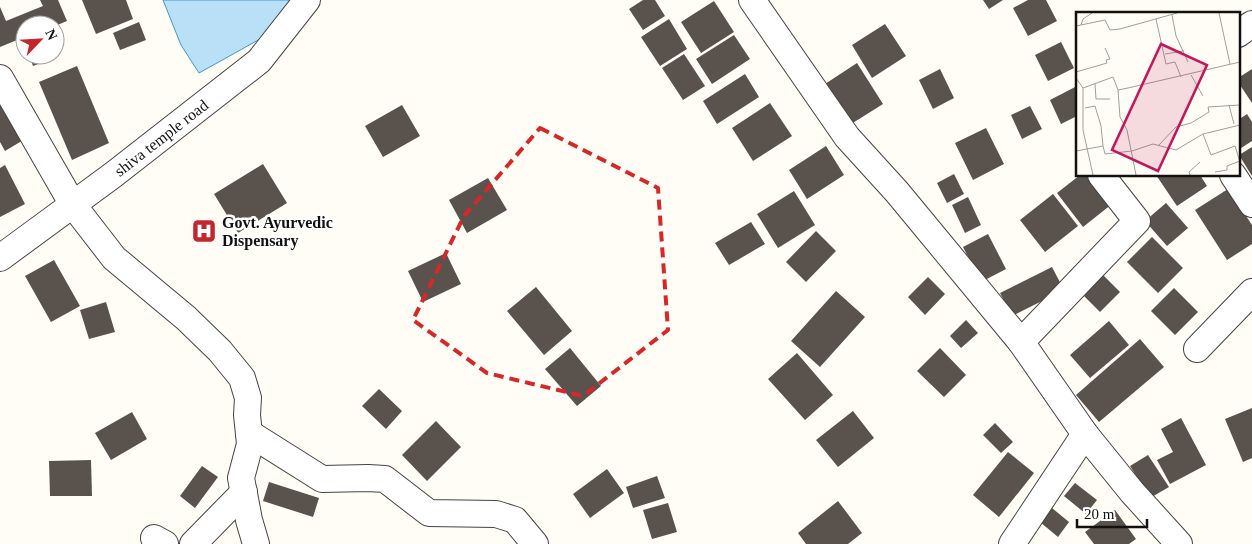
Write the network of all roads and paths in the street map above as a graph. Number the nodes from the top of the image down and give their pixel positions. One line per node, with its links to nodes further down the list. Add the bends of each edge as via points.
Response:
1 (307, 0): 8 (street, shiva temple road, via 259,61)
2 (752, 0): 12 (street, via 847,137 897,192)
3 (1252, 24): 4 (street)
4 (1240, 33)
5 (0, 78): 8 (street)
6 (1103, 176): 12 (street, via 1137,221)
7 (1234, 176): 9 (street)
8 (73, 204): 10 (street, shiva temple road); 14 (street, via 114,258 186,318 242,378 248,398)
9 (1252, 204)
10 (0, 258)
11 (1252, 292): 13 (street)
12 (1021, 342): 15 (street)
13 (1197, 349)
14 (249, 433): 16 (street, via 250,444 241,478); 19 (street, via 322,479 385,479 429,513 496,514 515,520)
15 (1086, 434): 20 (street); 21 (street)
16 (244, 492): 17 (street); 18 (street)
17 (193, 544)
18 (256, 544)
19 (535, 544)
20 (1012, 544)
21 (1179, 544)

